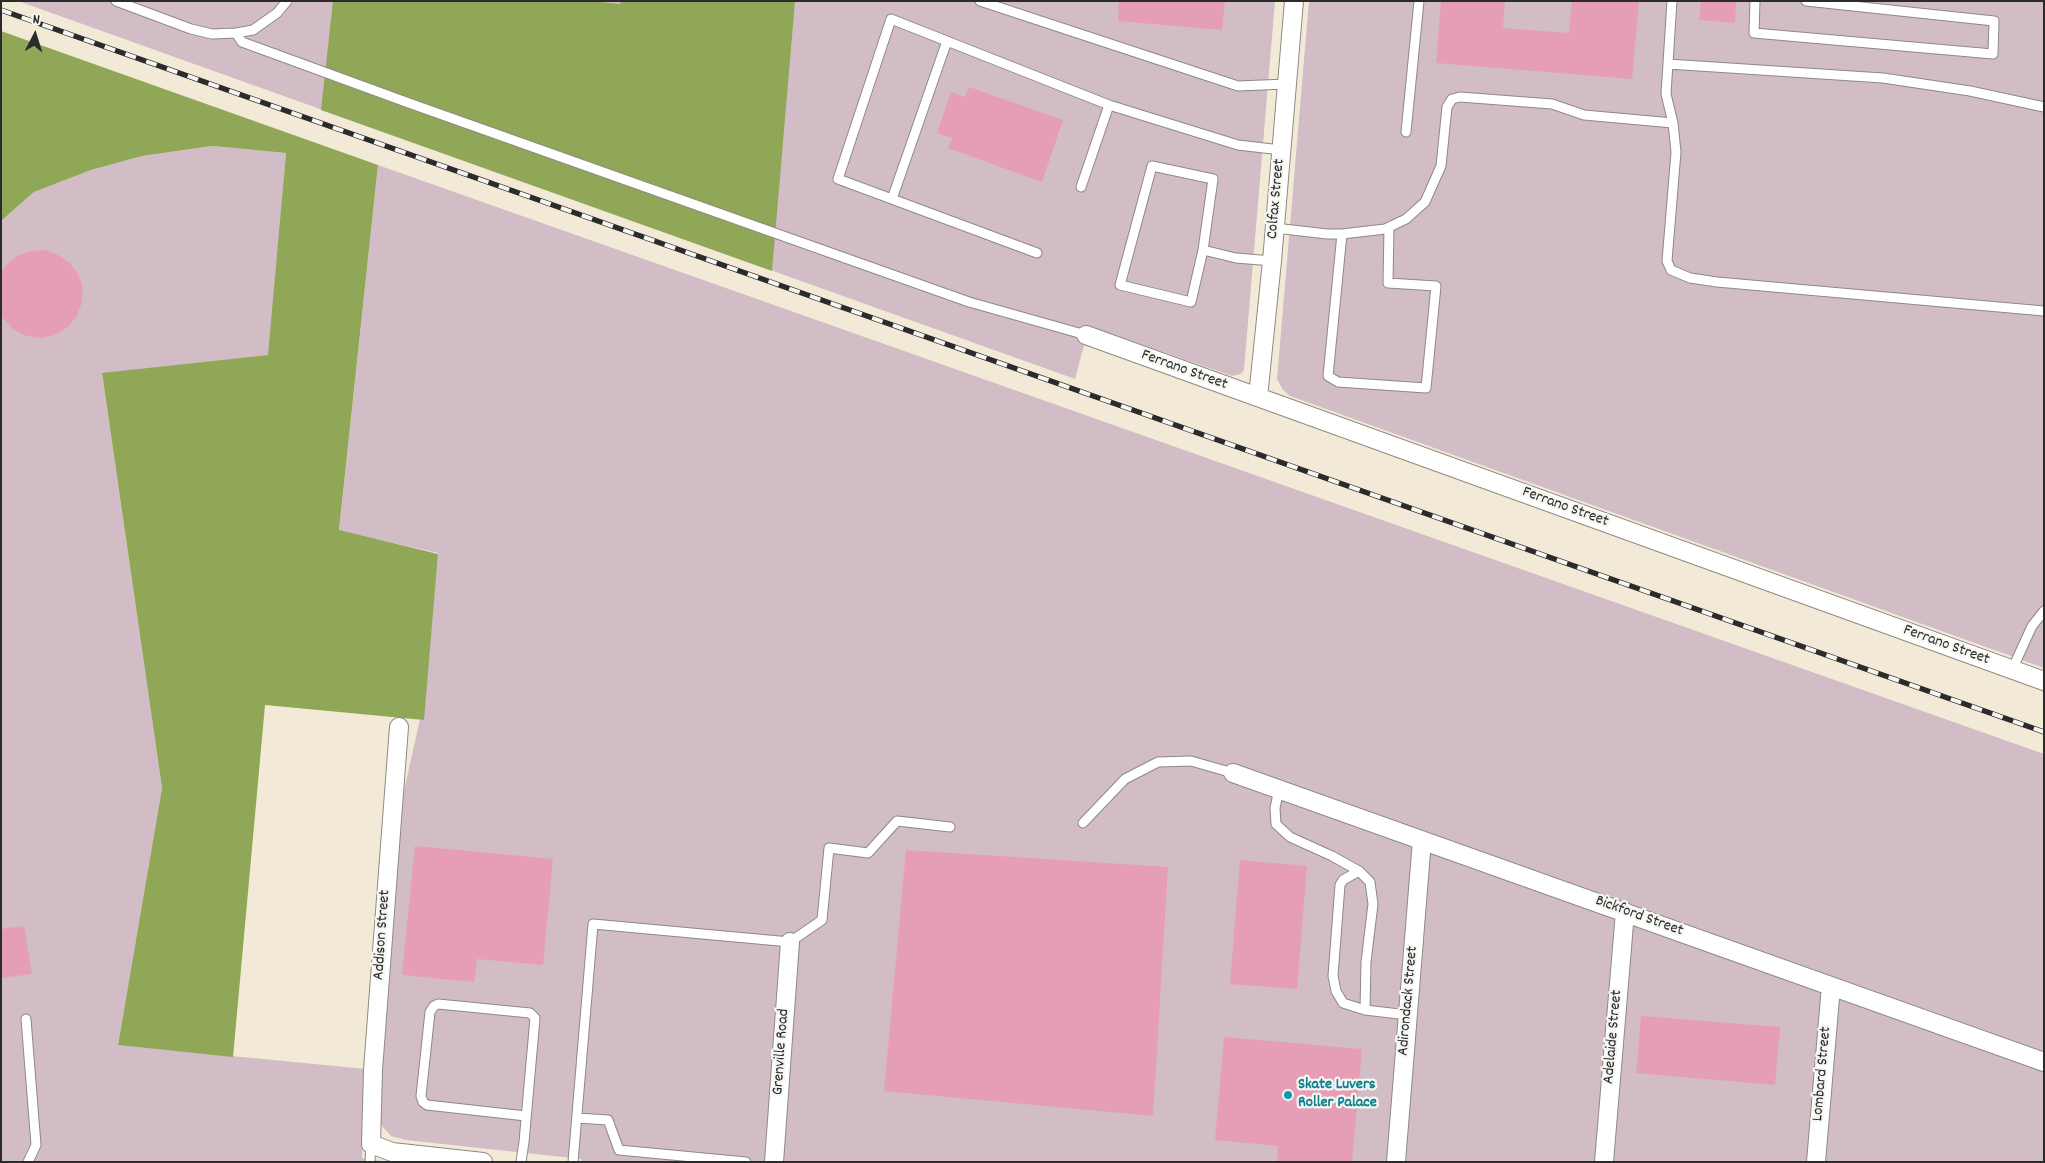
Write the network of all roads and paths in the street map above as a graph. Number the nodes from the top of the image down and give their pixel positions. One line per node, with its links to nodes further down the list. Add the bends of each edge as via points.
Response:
1 (116, 1): 9 (lane, via 191,29 212,34)
2 (287, 1): 9 (lane, via 254,30)
3 (980, 1): 12 (lane, via 1238,86)
4 (1294, 1): 12 (street, Colfax Street)
5 (1419, 1): 16 (lane)
6 (1672, 1): 11 (lane)
7 (1755, 1): 8 (lane, via 1754,33 1993,54 1994,21)
8 (1806, 1)
9 (236, 33): 27 (lane, via 242,42 415,106 969,302)
10 (947, 42): 13 (lane); 19 (lane); 19 (lane, via 891,19 838,179)
11 (1668, 64): 14 (lane, via 1883,78 1970,91); 15 (lane, via 1666,94)
12 (1287, 84): 17 (street, Colfax Street)
13 (1109, 105): 17 (lane, via 1238,145); 18 (lane)
14 (2044, 107)
15 (1673, 123): 20 (lane, via 1584,115 1552,104 1452,99 1447,107 1441,166 1436,180 1425,202 1406,219); 26 (lane, via 1676,152 1667,261 1671,270 1690,278 1717,282)
16 (1406, 132)
17 (1281, 150): 21 (street, Colfax Street)
18 (1081, 187)
19 (892, 199): 24 (lane)
20 (1389, 227): 22 (lane); 22 (lane, via 1388,283 1436,286 1426,388 1338,382 1328,376)
21 (1275, 228): 22 (lane); 25 (street, Colfax Street)
22 (1342, 234)
23 (1203, 250): 23 (lane, via 1213,179 1152,166 1120,284 1191,302); 25 (lane, via 1236,258)
24 (1037, 253)
25 (1272, 261): 28 (street, Colfax Street)
26 (2044, 310)
27 (1086, 335): 28 (street, Ferrano Street)
28 (1258, 397): 30 (street, Ferrano Street)
29 (2044, 611): 30 (lane, via 2032,626)
30 (2012, 670): 31 (street, Ferrano Street)
31 (2044, 681)
32 (399, 727): 48 (street, Addison Street)
33 (1233, 773): 34 (street, Bickford Street); 35 (lane, via 1191,760 1158,762 1124,779)
34 (1279, 789): 37 (street, Bickford Street); 38 (lane, via 1276,824 1290,837)
35 (1083, 823)
36 (950, 828): 40 (lane, via 897,821 868,852 829,848 822,920)
37 (1422, 840): 39 (street, Bickford Street); 43 (street, Adirondack Street)
38 (1359, 871): 42 (lane, via 1370,882 1373,904); 42 (lane, via 1340,885 1333,976 1343,1003)
39 (1625, 912): 41 (street, Bickford Street); 57 (street, Adelaide Street)
40 (790, 942): 47 (lane, via 593,924); 55 (street, Grenville Road)
41 (1830, 986): 45 (street, Bickford Street); 58 (street, Lombard Street)
42 (1364, 1010): 43 (lane)
43 (1408, 1015): 56 (street, Adirondack Street)
44 (26, 1020): 49 (lane, via 36,1145)
45 (2044, 1062)
46 (526, 1116): 46 (lane, via 535,1018 530,1013 434,1006 430,1012 423,1102); 52 (lane)
47 (576, 1118): 53 (lane); 54 (lane, via 608,1120 619,1150)
48 (371, 1144): 50 (lane); 51 (street, via 392,1152)
49 (28, 1162)
50 (370, 1162)
51 (484, 1162)
52 (521, 1162)
53 (573, 1162)
54 (746, 1162)
55 (774, 1162)
56 (1396, 1162)
57 (1604, 1162)
58 (1816, 1162)

